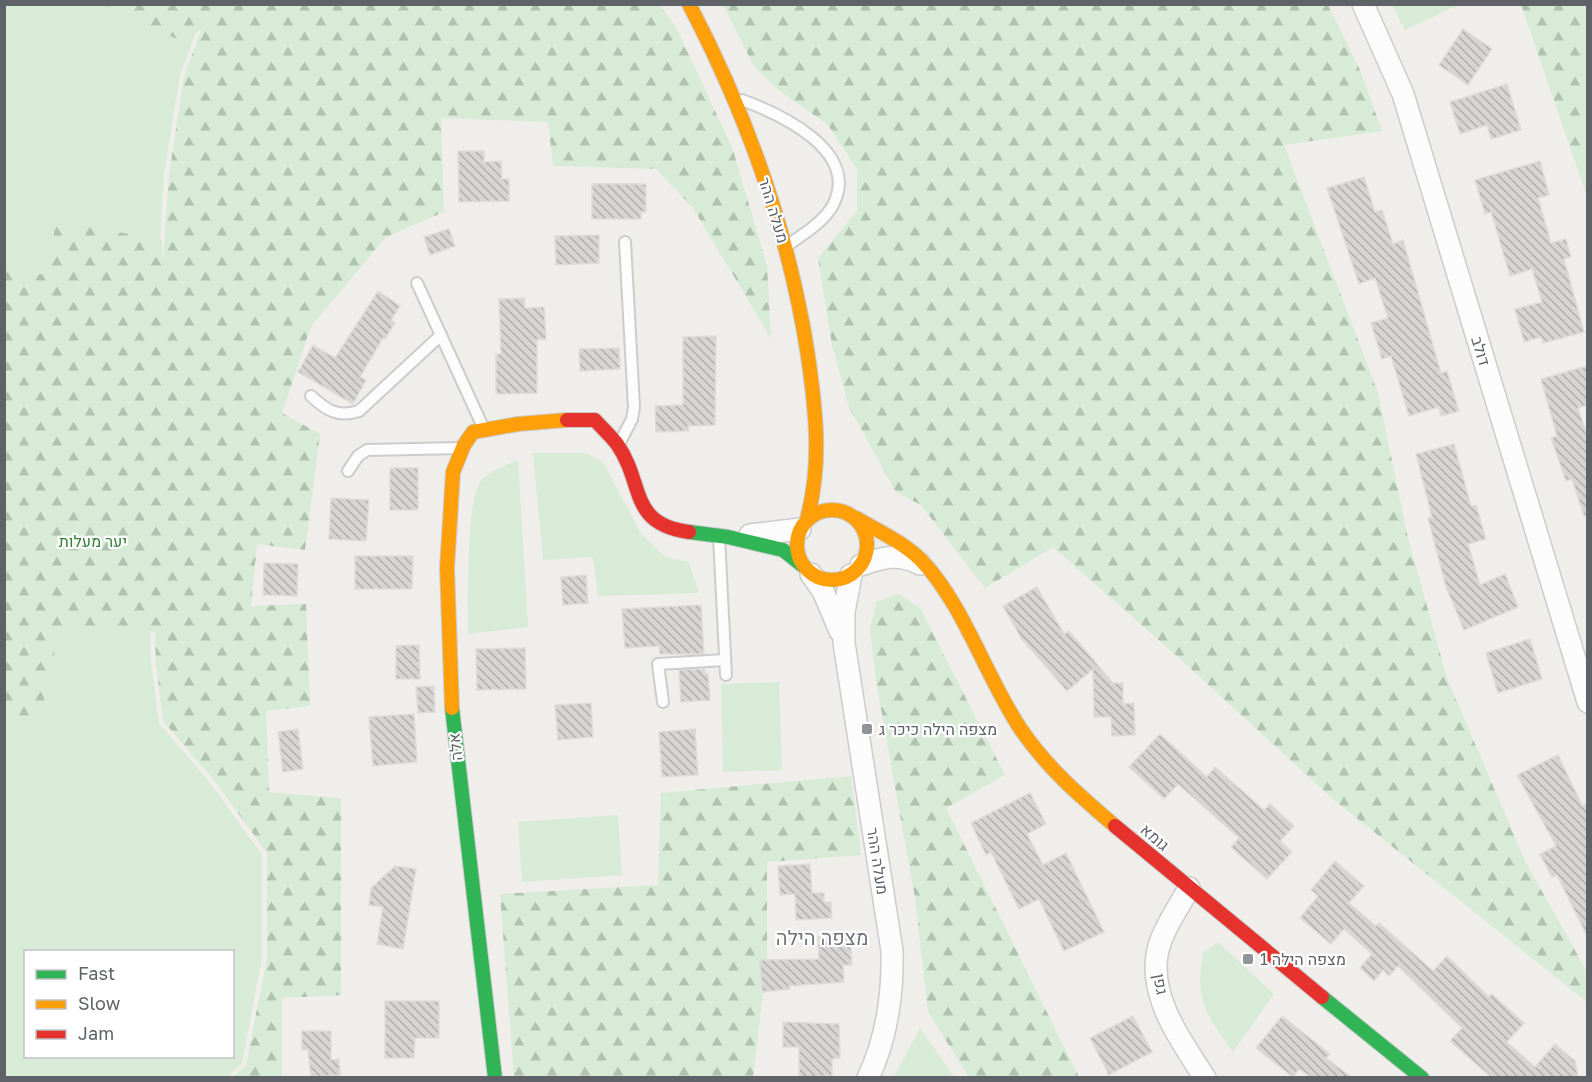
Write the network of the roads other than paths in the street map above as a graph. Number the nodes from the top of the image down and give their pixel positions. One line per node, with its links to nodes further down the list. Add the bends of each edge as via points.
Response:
1 (689, 4): 3 (street, מעלה ההר)
2 (1363, 4): 26 (street, דולב, via 1403,94)
3 (735, 97): 5 (street, מעלה ההר); 5 (lane, via 787,118 826,148 835,168 839,189 832,207)
4 (625, 242): 11 (lane, via 634,407)
5 (786, 247): 9 (street, מעלה ההר, via 807,343)
6 (417, 283): 7 (lane)
7 (441, 335): 8 (lane, via 359,411 346,416 326,410); 10 (lane)
8 (311, 396)
9 (817, 428): 14 (street, מעלה ההר); 17 (street, מעלה ההר, via 817,480)
10 (484, 429): 11 (street, via 595,420); 12 (street, via 473,432)
11 (618, 445): 18 (street, via 644,506 656,523 668,529)
12 (462, 448): 13 (lane, via 367,450); 28 (street, אלה, via 453,472 447,568 453,736)
13 (348, 471)
14 (829, 477)
15 (835, 493): 16 (street)
16 (850, 515): 17 (street, via 825,510); 20 (street, גומא, via 914,554); 21 (street, via 864,529 867,541 866,554)
17 (803, 524): 18 (street, via 790,532); 19 (street, via 797,547)
18 (724, 536): 19 (street, via 783,550); 23 (lane)
19 (806, 569): 21 (street, via 827,580 839,580); 22 (street, מעלה ההר, via 834,612)
20 (929, 569): 21 (street, via 902,556 881,558); 27 (street, גומא, via 1032,748 1059,776)
21 (856, 570): 22 (street, מעלה ההר, via 844,612)
22 (844, 643): 29 (street, מעלה ההר, via 892,951 890,1008)
23 (725, 660): 24 (lane); 25 (lane, via 658,664)
24 (726, 675)
25 (663, 702)
26 (1587, 702)
27 (1190, 888): 30 (street, גפן, via 1166,929 1157,955 1158,983 1170,1022); 31 (street, גומא)
28 (495, 1077)
29 (868, 1077)
30 (1205, 1077)
31 (1422, 1077)

